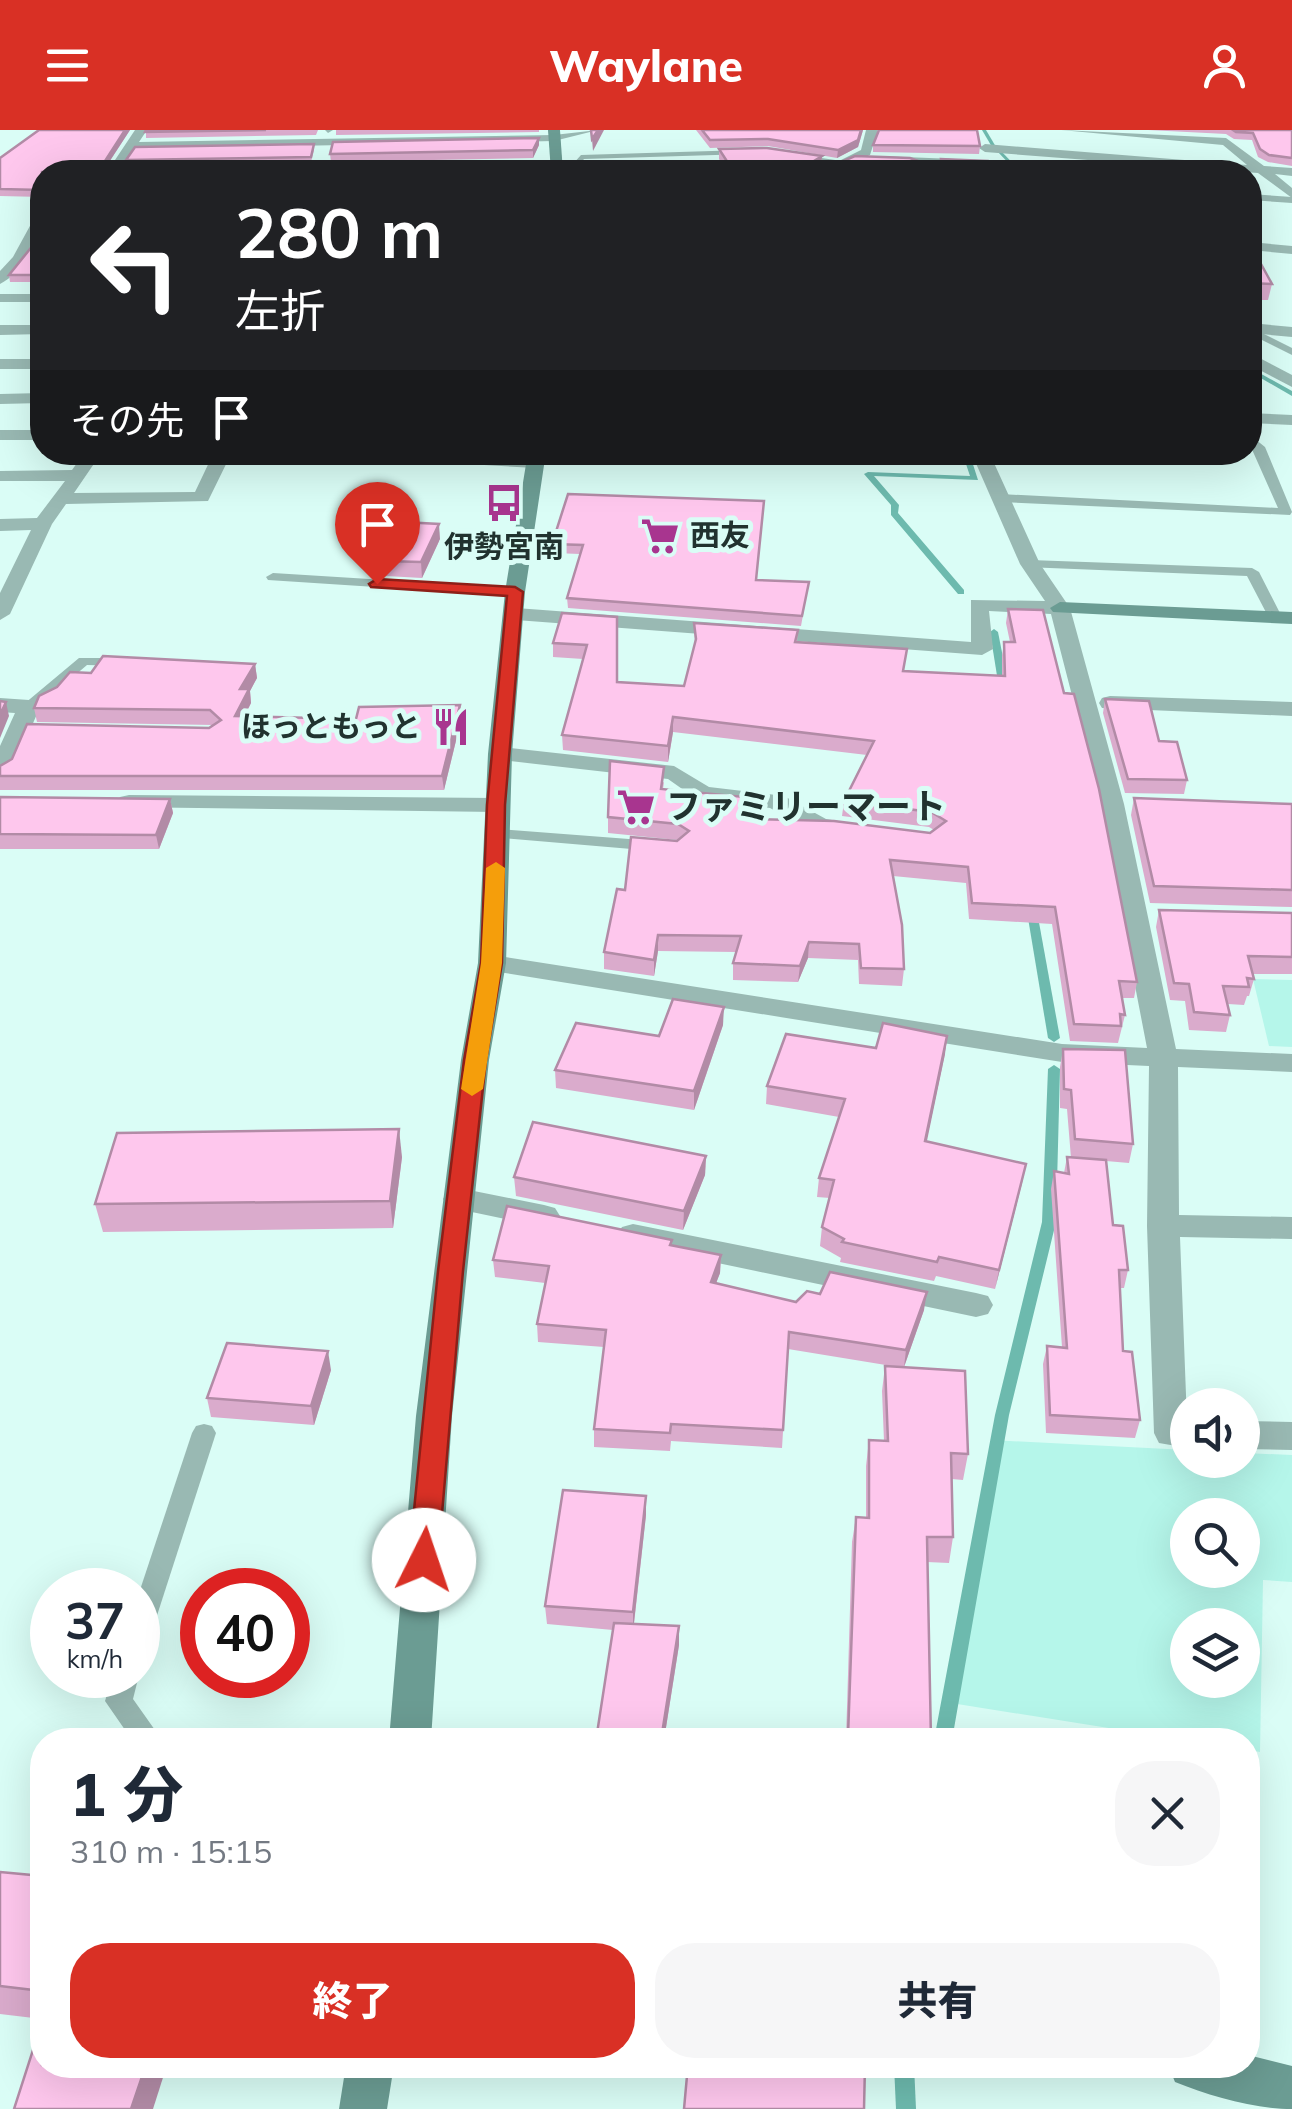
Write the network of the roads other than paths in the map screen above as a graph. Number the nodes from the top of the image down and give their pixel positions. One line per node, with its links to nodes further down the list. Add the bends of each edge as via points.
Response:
1 (140, 130): 9 (street)
2 (311, 130): 6 (street)
3 (592, 130): 7 (street)
4 (872, 130): 17 (street, via 866,152)
5 (1067, 130): 20 (street, via 1226,142)
6 (327, 134): 8 (street); 9 (street); 13 (street)
7 (554, 134): 8 (street); 14 (street)
8 (441, 135)
9 (130, 146): 12 (street)
10 (748, 152): 15 (lane)
11 (786, 154): 16 (lane)
12 (121, 160)
13 (322, 160)
14 (556, 160)
15 (579, 160)
16 (839, 160)
17 (850, 160)
18 (996, 160): 19 (street, via 982,144)
19 (1159, 160)
20 (1248, 160)
21 (1262, 169): 23 (street)
22 (1262, 172): 25 (street)
23 (1292, 172)
24 (1262, 197): 25 (lane)
25 (1292, 197)
26 (30, 237): 30 (street)
27 (1262, 247): 28 (street)
28 (1292, 250)
29 (30, 266): 30 (street)
30 (13, 267): 31 (street)
31 (0, 280)
32 (0, 298): 33 (street)
33 (30, 298)
34 (0, 330): 35 (street)
35 (30, 330)
36 (1262, 330): 37 (street)
37 (1292, 332)
38 (1262, 336): 39 (lane)
39 (1292, 352)
40 (0, 364): 41 (street)
41 (30, 364)
42 (1262, 365): 43 (street)
43 (1292, 382)
44 (30, 398): 45 (street)
45 (0, 399)
46 (1262, 419): 47 (street)
47 (1292, 420)
48 (30, 434): 49 (street)
49 (0, 435)
50 (1262, 463): 58 (lane, via 1286,512)
51 (86, 465): 55 (street)
52 (217, 465): 57 (street, via 202,498)
53 (535, 465): 63 (street)
54 (986, 465): 58 (street)
55 (79, 475): 56 (street); 57 (street)
56 (0, 476)
57 (62, 498): 59 (street)
58 (1000, 498): 61 (street)
59 (44, 524): 60 (street); 65 (street)
60 (0, 525)
61 (1030, 564): 64 (street); 66 (lane, via 1252,572)
62 (273, 577): 63 (lane)
63 (516, 603): 64 (street, via 982,648 978,604); 72 (street)
64 (1060, 608): 66 (street); 68 (street)
65 (0, 614)
66 (1283, 618)
67 (142, 662): 70 (lane, via 84,660)
68 (1084, 702): 71 (street); 79 (street, via 1121,804 1146,915)
69 (0, 705): 70 (street)
70 (29, 707): 73 (street, via 28,731)
71 (1292, 709)
72 (500, 754): 75 (street); 76 (street, via 674,774 703,793 776,801 820,825)
73 (0, 772)
74 (99, 802): 75 (street)
75 (497, 820): 77 (lane); 78 (street)
76 (874, 832)
77 (677, 848)
78 (492, 963): 79 (street, via 1062,1053); 81 (street)
79 (1162, 1056): 80 (street); 82 (street)
80 (1292, 1063)
81 (458, 1199): 84 (street); 92 (street)
82 (1163, 1226): 83 (street); 85 (street)
83 (1292, 1228)
84 (976, 1305)
85 (1170, 1388)
86 (204, 1433): 89 (lane)
87 (1260, 1435): 88 (street)
88 (1292, 1436)
89 (160, 1568)
90 (120, 1698): 91 (lane)
91 (139, 1728)
92 (411, 1728)
93 (368, 2078): 96 (street)
94 (1244, 2078): 95 (street)
95 (1292, 2090)
96 (363, 2109)

